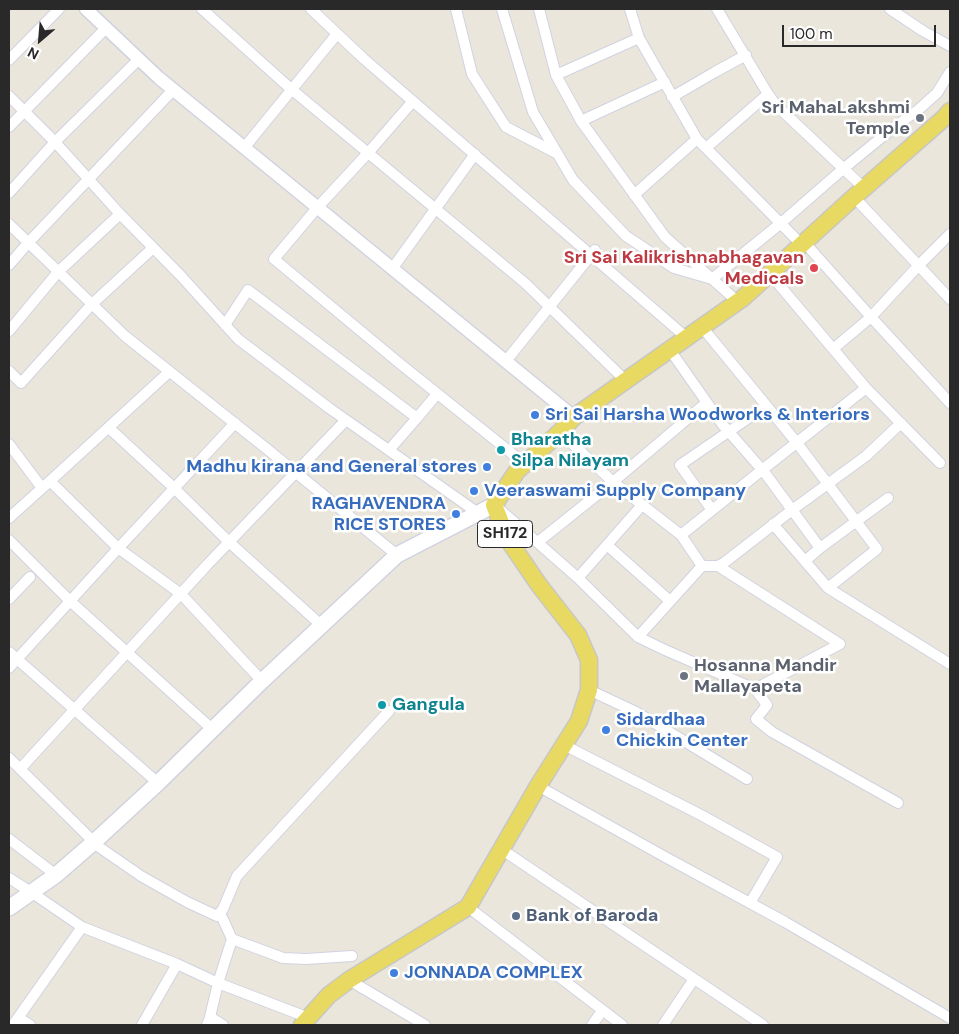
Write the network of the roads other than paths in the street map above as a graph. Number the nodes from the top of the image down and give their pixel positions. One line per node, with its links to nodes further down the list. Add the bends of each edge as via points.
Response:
1 (59, 9): 17 (street)
2 (86, 9): 11 (street)
3 (202, 9): 21 (street)
4 (311, 9): 12 (street)
5 (456, 9): 37 (street, via 472,74 506,127)
6 (502, 9): 37 (street, via 533,112)
7 (539, 9): 19 (street)
8 (630, 9): 13 (street)
9 (717, 9): 15 (street)
10 (890, 9): 14 (street)
11 (106, 28): 16 (street); 27 (street)
12 (337, 34): 21 (street); 26 (street)
13 (639, 38): 19 (street); 20 (street)
14 (950, 46)
15 (746, 55): 23 (street); 25 (street)
16 (139, 59): 22 (street); 32 (street)
17 (9, 60)
18 (950, 72): 38 (street, via 937,92 918,110)
19 (556, 75): 29 (street)
20 (664, 82): 25 (street); 29 (street)
21 (292, 88): 33 (street); 35 (street)
22 (173, 90): 33 (street); 39 (street)
23 (768, 94): 34 (street); 38 (street)
24 (9, 96): 27 (street)
25 (672, 97): 31 (street)
26 (413, 101): 35 (street); 36 (street)
27 (24, 111): 30 (street); 32 (street)
28 (950, 111): 40 (main road, SH172)
29 (581, 121): 42 (street)
30 (9, 127)
31 (697, 139): 34 (street); 42 (street)
32 (55, 142): 39 (street); 41 (street)
33 (244, 148): 43 (street)
34 (706, 148): 47 (street)
35 (368, 153): 43 (street); 44 (street)
36 (475, 154): 44 (street); 52 (street)
37 (558, 154): 58 (street, via 573,180 626,236 674,268)
38 (843, 169): 40 (street); 47 (street)
39 (89, 179): 45 (street); 49 (street)
40 (859, 192): 50 (main road, SH172); 54 (street)
41 (9, 193)
42 (634, 195): 58 (street, via 665,237)
43 (317, 208): 55 (street); 75 (street, via 274,260)
44 (435, 209): 55 (street); 62 (street)
45 (120, 214): 51 (street); 56 (street)
46 (9, 224): 49 (street)
47 (781, 224): 50 (street); 58 (street)
48 (950, 234): 54 (street)
49 (28, 243): 53 (street); 56 (street)
50 (803, 244): 57 (main road, SH172); 63 (street)
51 (154, 248): 61 (street); 64 (street)
52 (594, 253): 62 (street); 67 (street)
53 (9, 265)
54 (919, 266): 59 (street); 63 (street)
55 (392, 269): 70 (street)
56 (58, 272): 61 (street); 66 (street)
57 (770, 274): 60 (main road, SH172); 68 (street)
58 (712, 279): 60 (street)
59 (950, 299)
60 (738, 302): 65 (main road, SH172)
61 (92, 304): 71 (street, via 21,383); 72 (street)
62 (550, 307): 70 (street); 73 (street)
63 (871, 317): 68 (street); 77 (street)
64 (225, 325): 80 (street, via 248,290); 81 (street, via 238,340)
65 (702, 327): 67 (main road, SH172); 78 (street)
66 (9, 330)
67 (687, 338): 69 (main road, SH172)
68 (833, 349): 74 (street)
69 (670, 350): 73 (main road, SH172); 76 (street)
70 (506, 361): 79 (street)
71 (9, 371)
72 (169, 372): 82 (street); 84 (street)
73 (626, 381): 79 (main road, SH172)
74 (866, 388): 83 (street); 87 (street)
75 (437, 394): 80 (street); 91 (street)
76 (706, 403): 85 (street); 94 (street)
77 (950, 403)
78 (766, 406): 85 (street); 87 (street)
79 (574, 417): 86 (main road, SH172)
80 (417, 418): 89 (street)
81 (346, 420): 89 (street); 93 (street)
82 (235, 423): 93 (street); 97 (street)
83 (901, 424): 90 (street); 96 (street)
84 (109, 428): 95 (street); 97 (street)
85 (728, 431): 92 (street); 101 (street, via 680,464)
86 (560, 432): 91 (main road, SH172); 94 (street)
87 (797, 443): 92 (street); 96 (street)
88 (9, 444): 95 (street)
89 (390, 450): 103 (street)
90 (940, 463)
91 (525, 464): 99 (main road, SH172)
92 (762, 470): 101 (street); 102 (street)
93 (296, 472): 109 (street); 114 (street)
94 (613, 482): 100 (street); 110 (street)
95 (46, 484): 104 (street); 112 (street)
96 (828, 484): 102 (street); 105 (street)
97 (174, 488): 109 (street); 112 (street)
98 (888, 498): 105 (street)
99 (494, 505): 103 (main road); 110 (street); 133 (main road, SH172, via 507,538 578,635 589,660)
100 (642, 506): 107 (street); 111 (street)
101 (712, 510): 107 (street)
102 (792, 510): 106 (street); 113 (street)
103 (478, 513): 114 (main road)
104 (9, 518)
105 (857, 522): 113 (street); 120 (street, via 878,549)
106 (773, 524): 115 (street); 117 (street)
107 (681, 535): 116 (street)
108 (9, 540): 123 (street)
109 (229, 542): 121 (street); 125 (street)
110 (538, 542): 119 (street)
111 (607, 545): 119 (street); 124 (street)
112 (118, 548): 121 (street); 123 (street)
113 (820, 548): 115 (street)
114 (397, 555): 125 (main road)
115 (805, 561): 120 (street)
116 (702, 566): 117 (street); 124 (street)
117 (718, 566): 132 (street, via 840,644)
118 (30, 577): 122 (street)
119 (578, 578): 126 (street)
120 (828, 588): 129 (street)
121 (181, 594): 127 (street); 131 (street)
122 (9, 599)
123 (70, 601): 127 (street); 128 (street)
124 (670, 601): 126 (street)
125 (321, 625): 131 (main road)
126 (638, 637): 132 (street)
127 (127, 652): 134 (street); 136 (street)
128 (13, 656): 130 (street); 134 (street)
129 (950, 664)
130 (9, 668)
131 (262, 681): 136 (main road)
132 (755, 689): 143 (street, via 767,705 756,719 772,732)
133 (589, 690): 137 (main road, SH172, via 579,721); 140 (street, via 636,712)
134 (75, 709): 139 (street); 141 (street)
135 (389, 711): 153 (street, via 237,876)
136 (212, 729): 141 (main road)
137 (564, 745): 142 (main road, SH172); 150 (street, via 777,857)
138 (9, 758): 139 (street)
139 (20, 769): 145 (street)
140 (747, 779)
141 (158, 783): 145 (main road)
142 (538, 786): 146 (main road, SH172); 150 (street)
143 (898, 803)
144 (9, 839): 147 (street)
145 (94, 842): 147 (main road); 153 (street, via 141,876 187,902 217,916)
146 (501, 849): 151 (main road, SH172); 158 (street)
147 (56, 875): 149 (main road)
148 (9, 878): 149 (street)
149 (31, 892): 152 (main road); 154 (street)
150 (750, 903): 162 (street)
151 (468, 907): 159 (main road, SH172); 161 (street)
152 (9, 908)
153 (220, 912): 155 (street)
154 (82, 927): 157 (street); 165 (street)
155 (232, 939): 156 (street, via 283,958); 160 (street)
156 (352, 956)
157 (177, 964): 160 (street); 167 (street)
158 (694, 979): 172 (street); 173 (street)
159 (349, 980): 164 (main road, SH172, via 329,995); 169 (street)
160 (218, 983): 163 (street); 164 (street)
161 (602, 1011): 170 (street); 171 (street)
162 (950, 1018)
163 (208, 1021): 168 (street)
164 (306, 1021)
165 (16, 1022): 166 (street)
166 (30, 1025)
167 (142, 1025)
168 (223, 1025)
169 (425, 1025)
170 (592, 1025)
171 (622, 1025)
172 (663, 1025)
173 (763, 1025)

